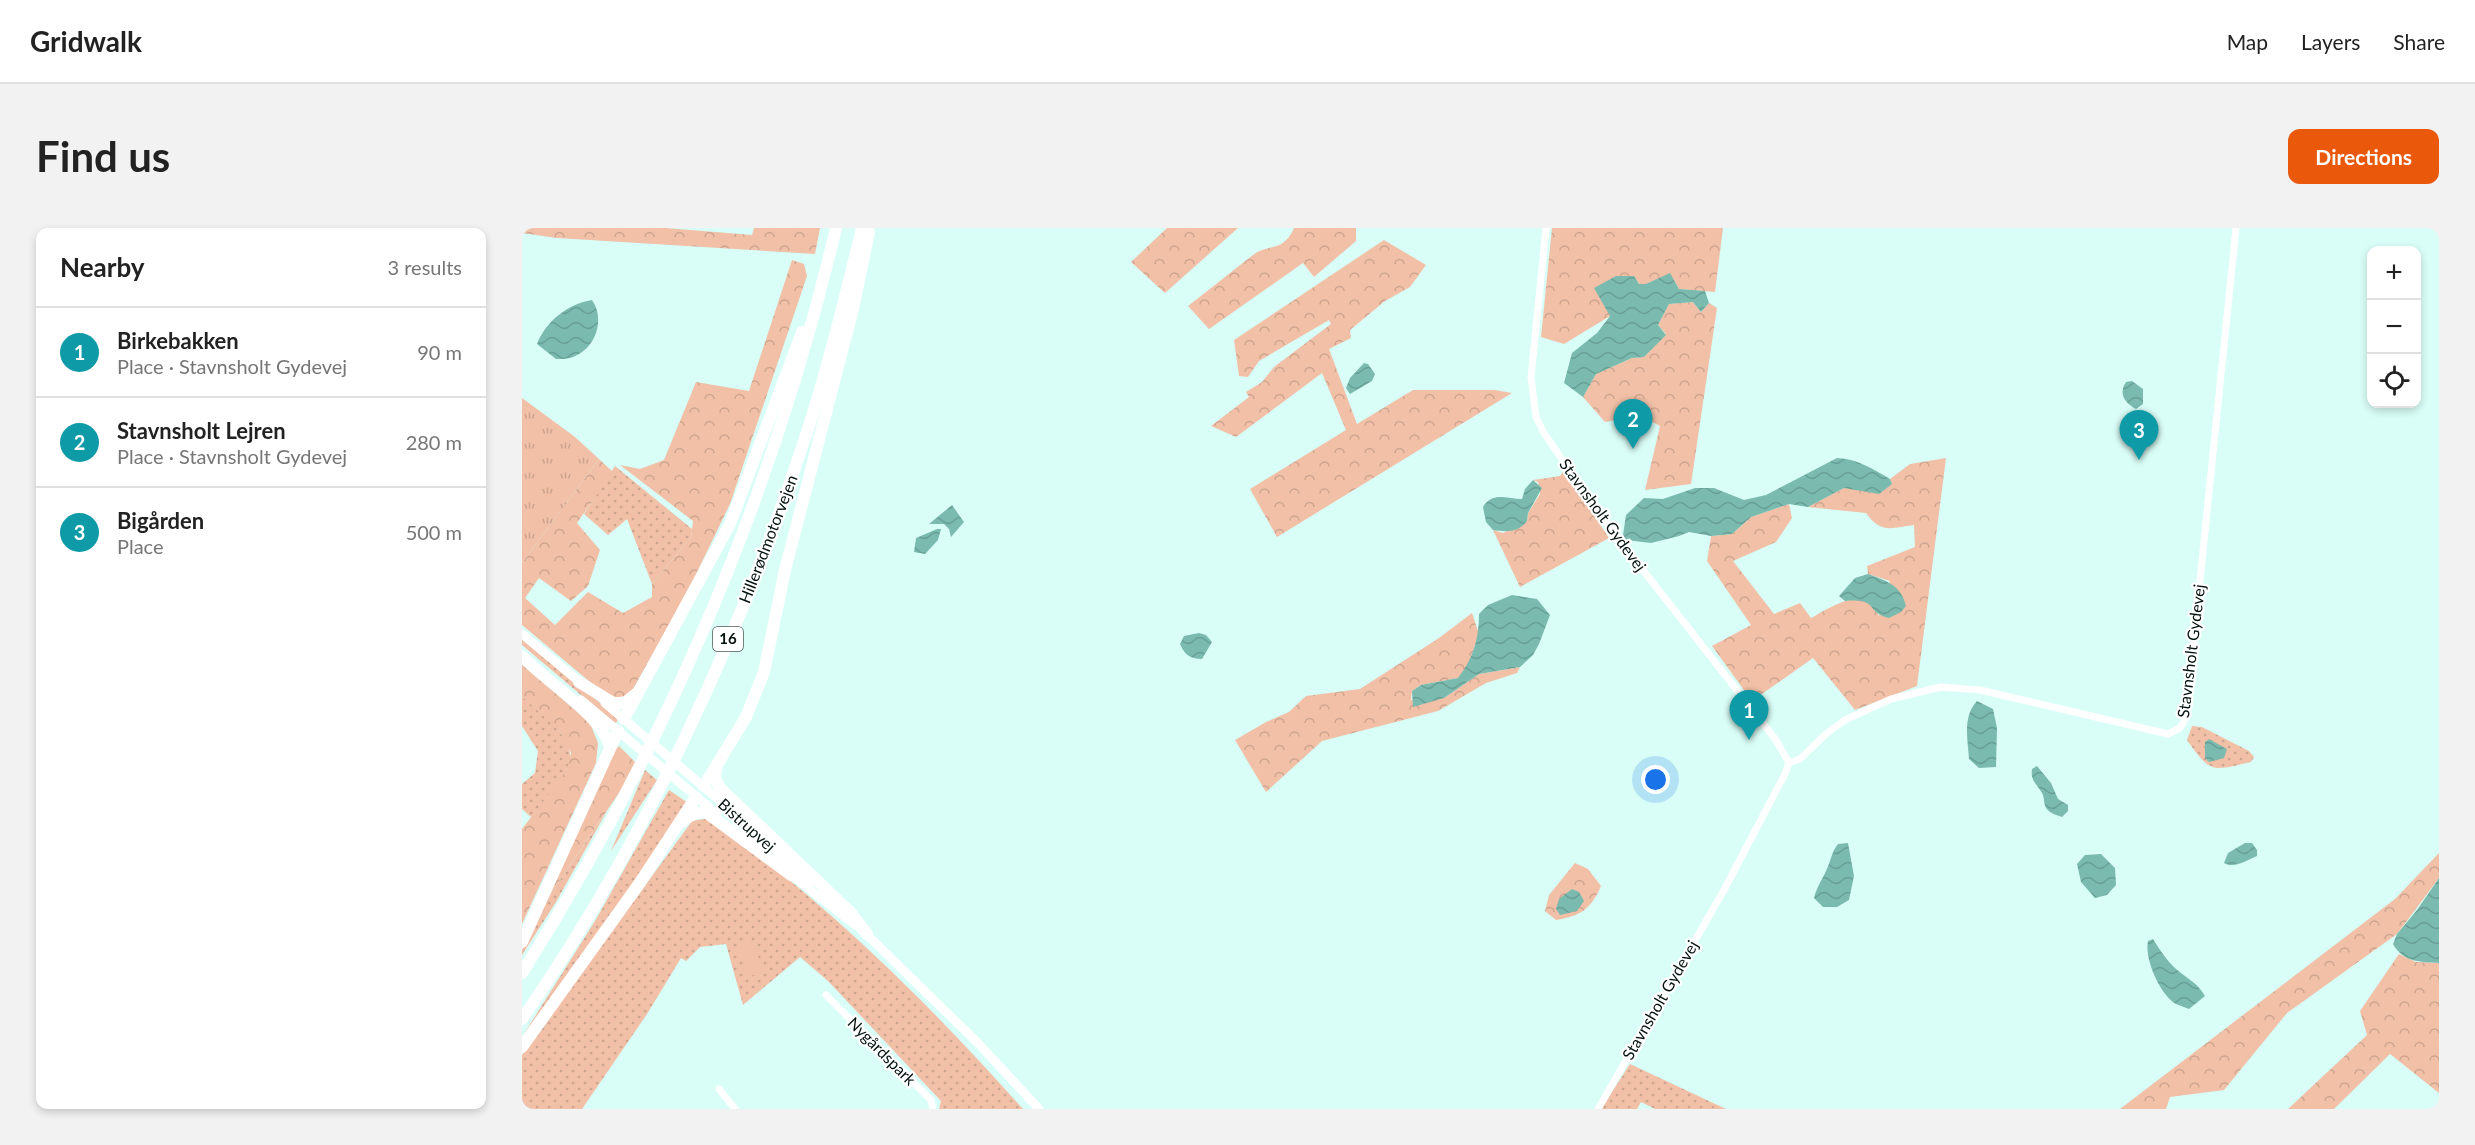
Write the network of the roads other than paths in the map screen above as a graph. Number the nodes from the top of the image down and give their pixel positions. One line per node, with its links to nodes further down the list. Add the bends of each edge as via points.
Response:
1 (836, 228): 6 (highway, Hillerødmotorvejen / 16)
2 (862, 228): 24 (highway, Hillerødmotorvejen / 16, via 805,438 759,566 712,678 641,822 584,923)
3 (868, 228): 16 (highway, via 853,309 787,560 764,672 746,717)
4 (1546, 228): 15 (street, Stavnsholt Gydevej, via 1532,377 1536,417 1603,519 1750,705)
5 (2236, 228): 15 (street, Stavnsholt Gydevej, via 2186,718 2180,728 2168,735 1980,690 1941,687 1891,699 1845,720 1800,759)
6 (819, 302): 11 (highway, via 801,334 730,524); 22 (highway, Hillerødmotorvejen / 16, via 784,419 731,568 691,663 619,810)
7 (522, 634): 10 (main road, Bistrupvej)
8 (522, 650): 13 (main road, Bistrupvej)
9 (522, 656): 14 (highway, via 590,717 607,736)
10 (579, 682): 11 (highway, via 615,704 626,702); 12 (main road, Bistrupvej)
11 (639, 692): 12 (highway)
12 (624, 719): 13 (main road); 17 (main road, Bistrupvej)
13 (618, 731): 14 (highway); 17 (main road, Bistrupvej)
14 (610, 747): 21 (highway)
15 (1789, 763): 30 (street, Stavnsholt Gydevej, via 1724,890)
16 (716, 768): 17 (highway); 20 (highway, via 715,779 720,788 833,894)
17 (700, 791): 18 (highway); 19 (main road, Bistrupvej); 20 (main road, Bistrupvej)
18 (679, 825): 19 (highway, via 694,814 707,813); 25 (highway)
19 (791, 875): 20 (main road, Bistrupvej)
20 (867, 934): 29 (main road, Bistrupvej)
21 (522, 942)
22 (522, 973)
23 (826, 995): 28 (street, Nygårdspark, via 931,1100)
24 (522, 1019)
25 (522, 1047)
26 (719, 1089): 27 (street)
27 (735, 1109)
28 (933, 1109)
29 (1039, 1109)
30 (1598, 1109)

